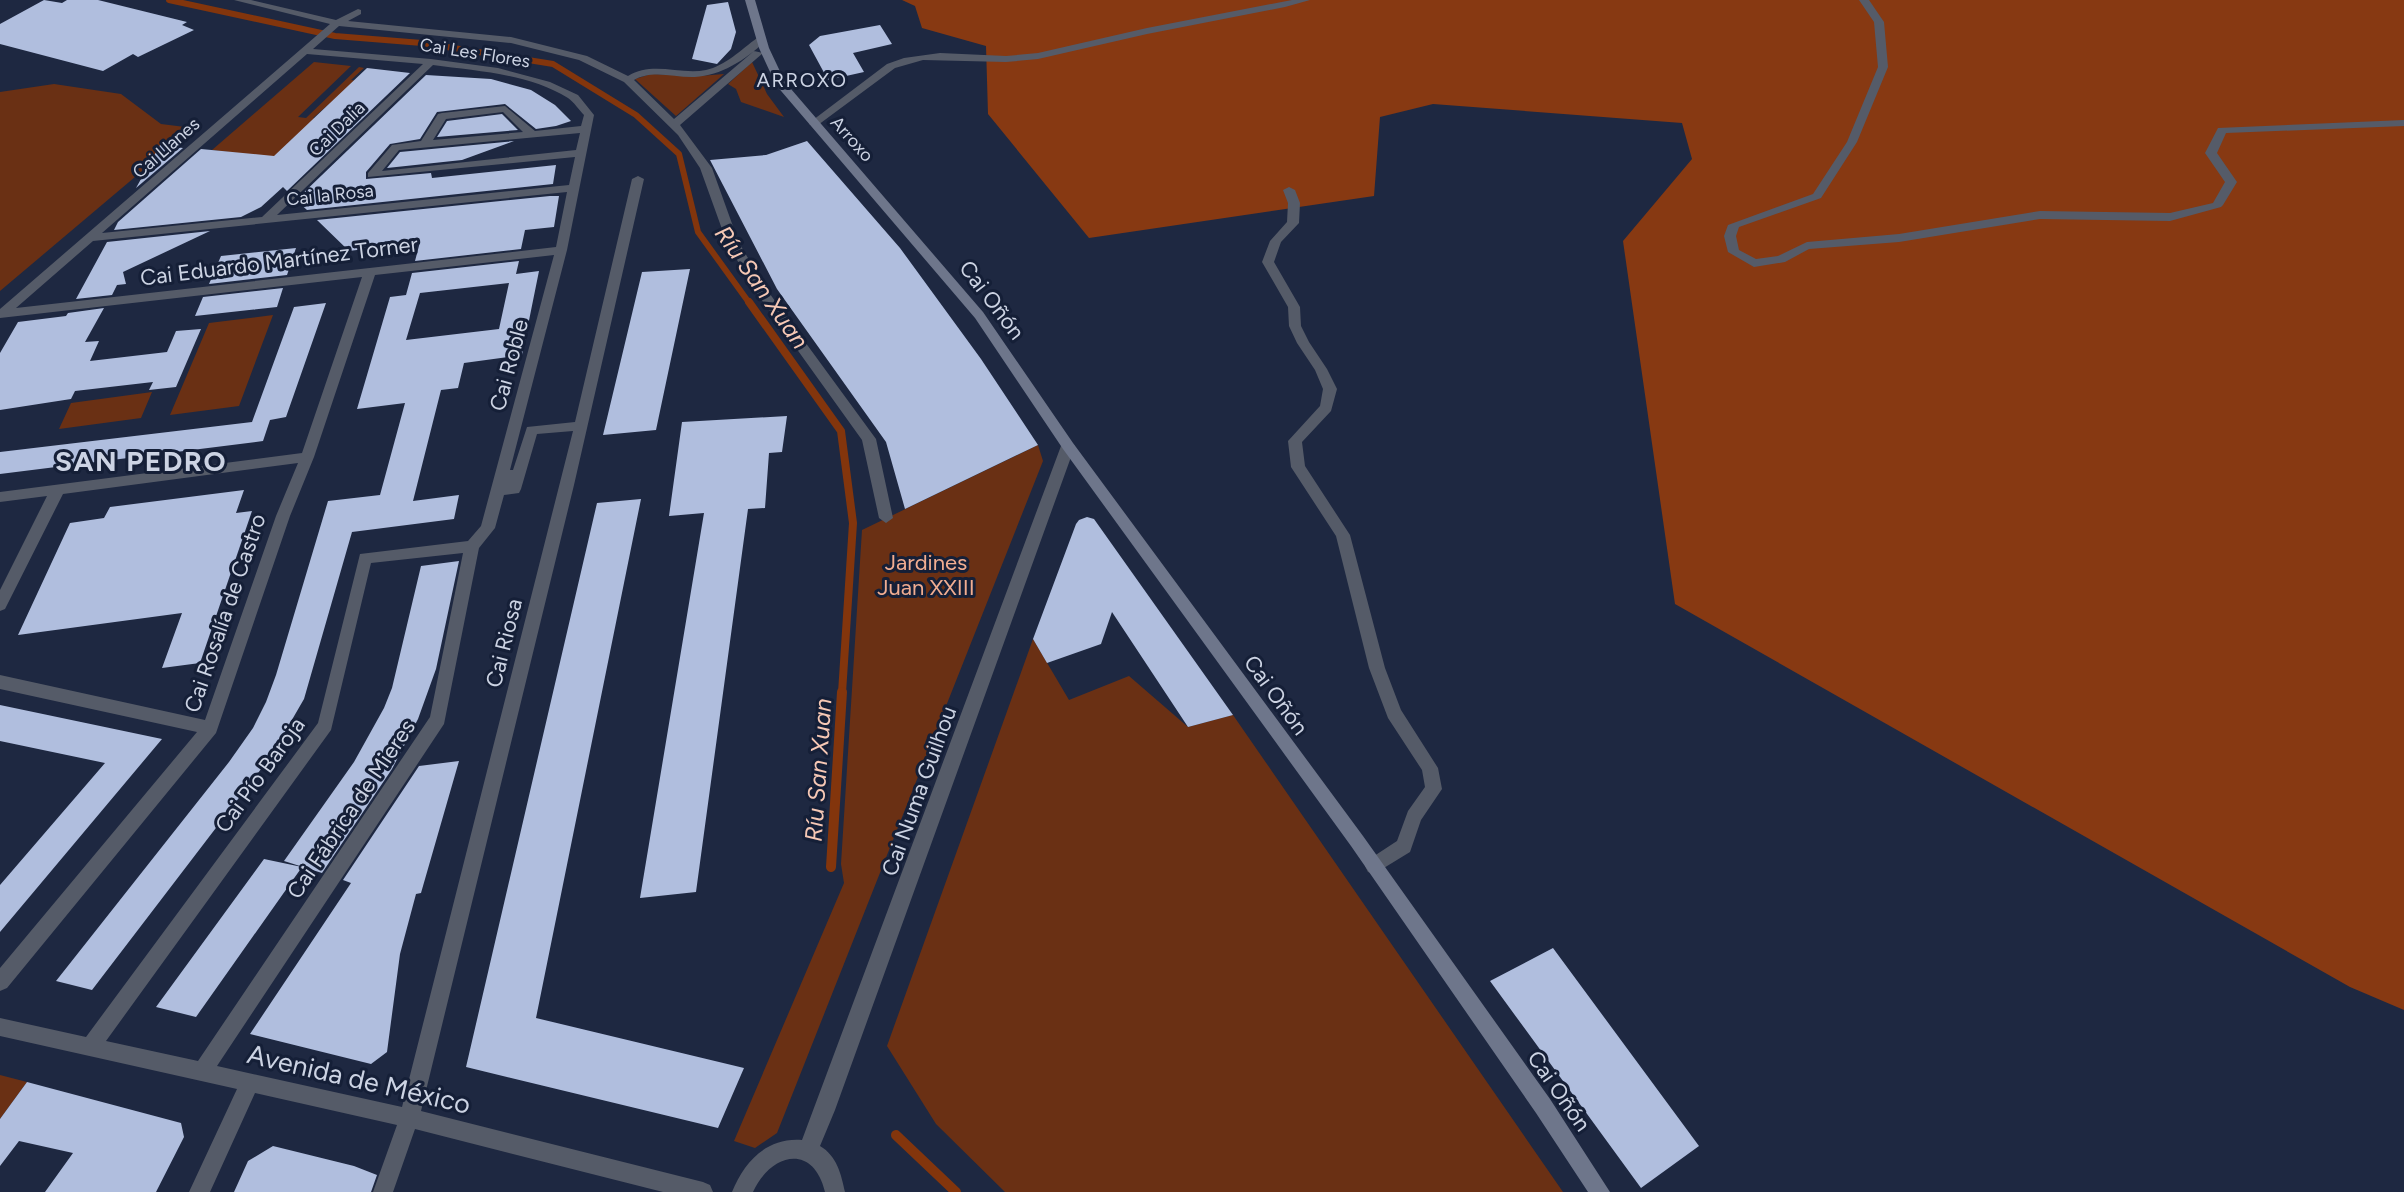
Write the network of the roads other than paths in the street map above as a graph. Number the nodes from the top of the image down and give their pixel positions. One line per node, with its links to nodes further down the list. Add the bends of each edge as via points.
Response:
1 (239, 0): 6 (street)
2 (750, 0): 7 (street, Arroxo)
3 (1305, 0): 11 (street, via 1052,54 1018,59 948,55 906,59)
4 (1863, 0): 12 (street, via 1880,22 1883,67 1852,141 1817,196 1734,225 1730,236 1734,252 1754,263 1781,259 1807,246 1899,238 2040,215 2170,217 2217,205 2231,182 2211,153 2222,130)
5 (358, 12): 6 (street, Cai Llanes)
6 (337, 23): 8 (street, Cai Llanes); 10 (street, via 511,40 583,58)
7 (762, 44): 10 (street, via 705,74 640,73); 11 (street, Arroxo, via 780,83); 13 (street)
8 (305, 51): 9 (street, Cai Les Flores); 23 (street, Cai Llanes)
9 (431, 62): 14 (street, Cai Les Flores, via 498,71 546,84 574,97 590,115); 21 (street, Cai Dalia)
10 (628, 80): 13 (street)
11 (814, 123): 22 (street, Arroxo)
12 (2404, 123)
13 (674, 126): 33 (street, via 706,168 733,243 762,292 869,439)
14 (586, 129): 15 (street); 17 (street, Cai Les Flores)
15 (532, 134): 16 (street); 16 (street, via 505,109 442,116)
16 (425, 144): 17 (street, via 396,147 372,175)
17 (581, 155): 19 (street, Cai Les Flores)
18 (638, 179): 27 (street, Cai Riosa)
19 (574, 188): 21 (street, Cai la Rosa); 24 (street, Cai Roble)
20 (1288, 190): 38 (street, via 1294,203 1293,223 1276,242 1268,262 1294,307 1295,326 1303,343 1330,389 1326,408 1294,441 1298,467 1343,535 1377,668 1394,713 1430,768 1434,789 1414,816 1404,846)
21 (265, 220): 23 (street, Cai la Rosa)
22 (908, 230): 28 (street, Cai Oñón, via 979,315)
23 (90, 238): 26 (street, Cai Llanes)
24 (561, 250): 25 (street, Cai Eduardo Martínez Torner); 30 (street, Cai Roble)
25 (370, 272): 26 (street, Cai Eduardo Martínez Torner); 29 (street, Cai Rosalía de Castro)
26 (1, 315)
27 (581, 426): 30 (street, via 532,430 514,489 506,490 516,460); 44 (street, Cai Riosa)
28 (1068, 446): 38 (street, Cai Oñón); 45 (street, Cai Numa Guilhou)
29 (307, 457): 31 (street); 37 (street, Cai Rosalía de Castro)
30 (505, 461): 34 (street, Cai Roble, via 488,528)
31 (58, 489): 32 (street); 35 (street)
32 (0, 496)
33 (885, 518)
34 (472, 546): 41 (street, Cai Pío Baroja, via 365,558 325,725); 42 (street, Cai Fábrica de Mieres, via 438,719)
35 (0, 605)
36 (0, 682): 37 (street)
37 (210, 728): 39 (street, Cai Rosalía de Castro)
38 (1374, 866): 51 (street, Cai Oñón)
39 (0, 982)
40 (0, 1028): 41 (street, Avenida de México)
41 (89, 1048): 42 (street, Avenida de México)
42 (202, 1072): 43 (street, Avenida de México)
43 (250, 1083): 44 (street, Avenida de México); 46 (street)
44 (408, 1118): 47 (street, Cai Riosa); 48 (street, Avenida de México)
45 (808, 1150): 49 (street, via 786,1150 765,1159); 50 (street, via 826,1162)
46 (199, 1192)
47 (383, 1192)
48 (703, 1192)
49 (742, 1192)
50 (835, 1192)
51 (1600, 1192)

